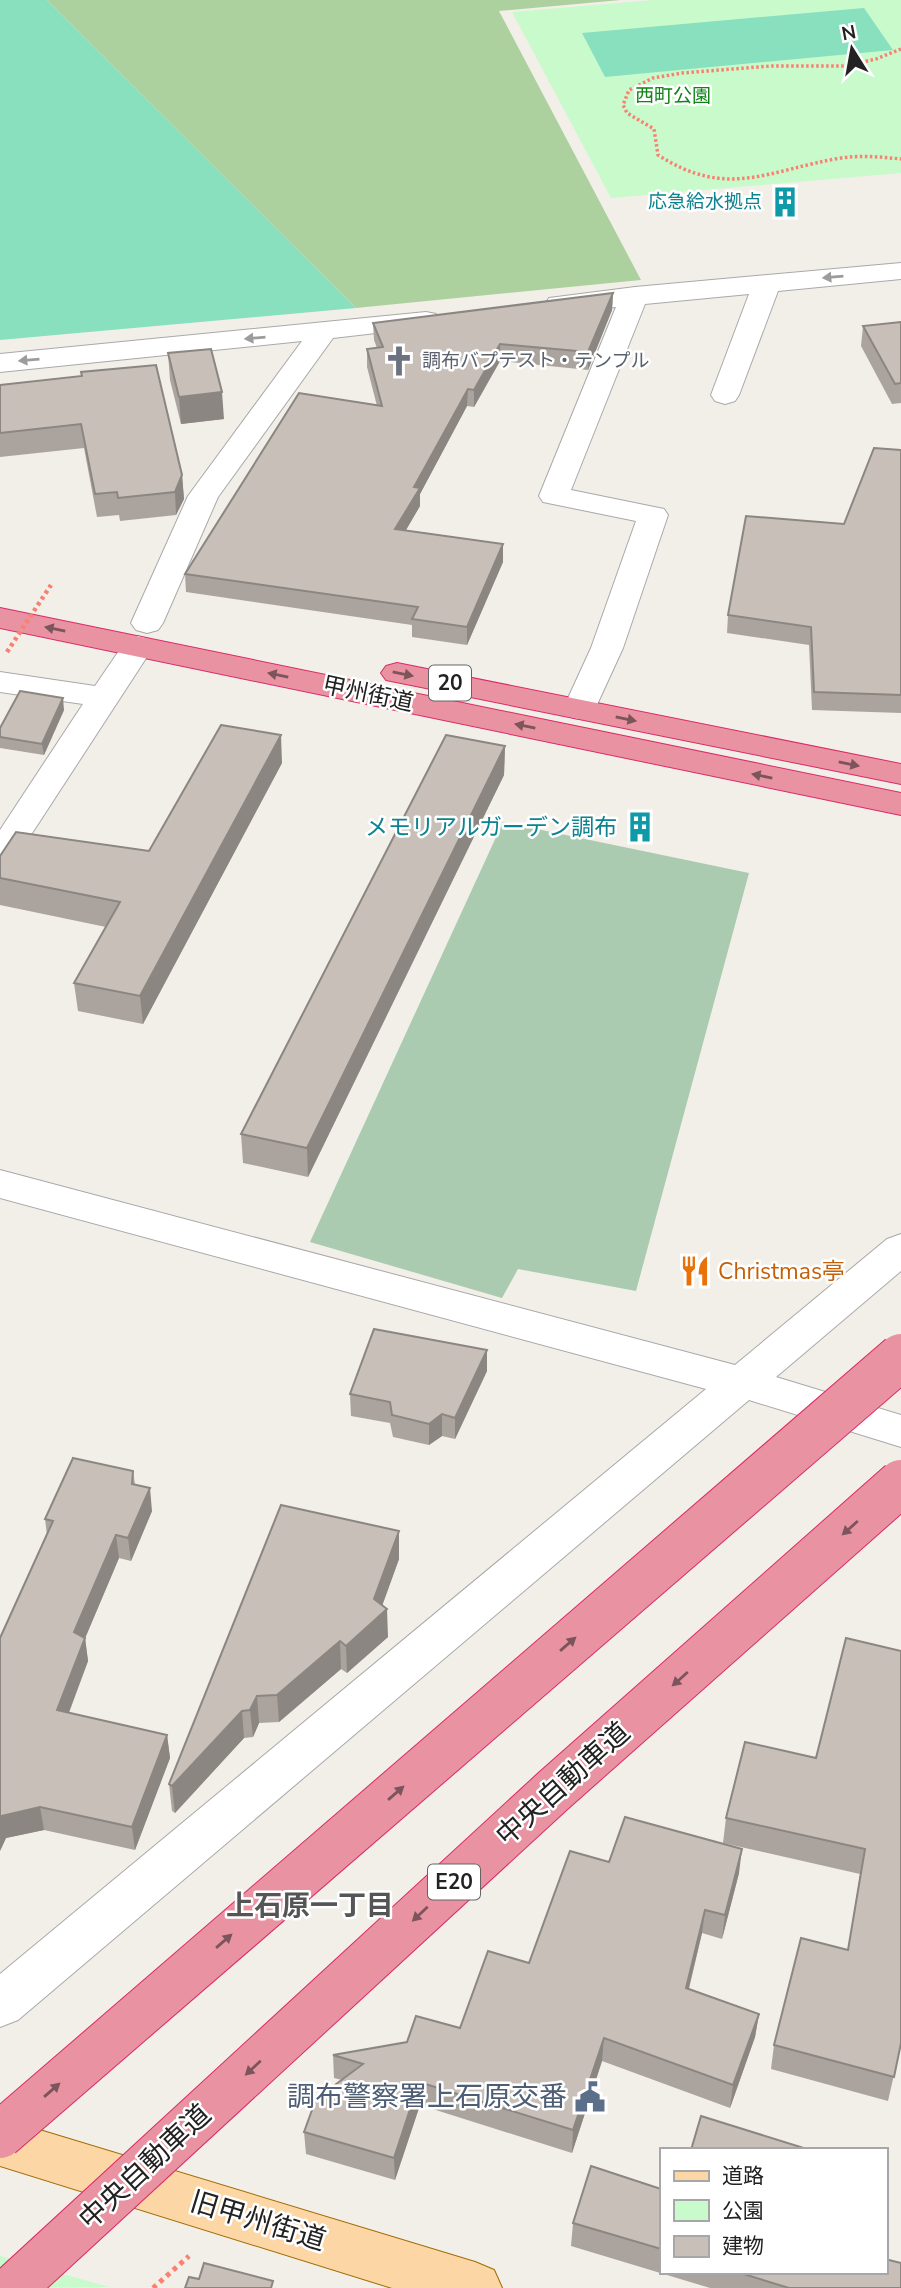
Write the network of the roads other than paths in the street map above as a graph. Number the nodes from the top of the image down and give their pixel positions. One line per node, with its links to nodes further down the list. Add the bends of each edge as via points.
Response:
1 (901, 271): 2 (street, one-way to 2)
2 (767, 283): 3 (street); 8 (street)
3 (635, 295): 4 (street); 14 (street, via 554,496 653,515 607,648)
4 (540, 306)
5 (458, 316): 6 (street)
6 (323, 332): 7 (street, one-way to 7); 11 (street, via 204,496)
7 (0, 363)
8 (725, 395)
9 (0, 593): 11 (highway, 甲州街道 / 20)
10 (0, 618): 11 (highway, 甲州街道 / 20, one-way to 10)
11 (143, 635): 13 (street); 14 (highway, 甲州街道 / 20, one-way to 14); 16 (highway, 甲州街道 / 20, one-way to 11)
12 (4, 667): 13 (street)
13 (103, 697): 17 (street)
14 (579, 709): 15 (highway, 甲州街道 / 20, one-way to 15)
15 (901, 774)
16 (901, 804)
17 (0, 856)
18 (0, 1184): 21 (street)
19 (901, 1249): 21 (street)
20 (901, 1357): 25 (highway, one-way to 20, bridge)
21 (740, 1382): 22 (street); 24 (street)
22 (901, 1431)
23 (901, 1483): 27 (highway, 中央自動車道 / E20, one-way to 27, bridge, via 553,1791)
24 (0, 2004)
25 (0, 2135)
26 (0, 2142): 28 (main road, 旧甲州街道)
27 (13, 2288)
28 (475, 2288)

